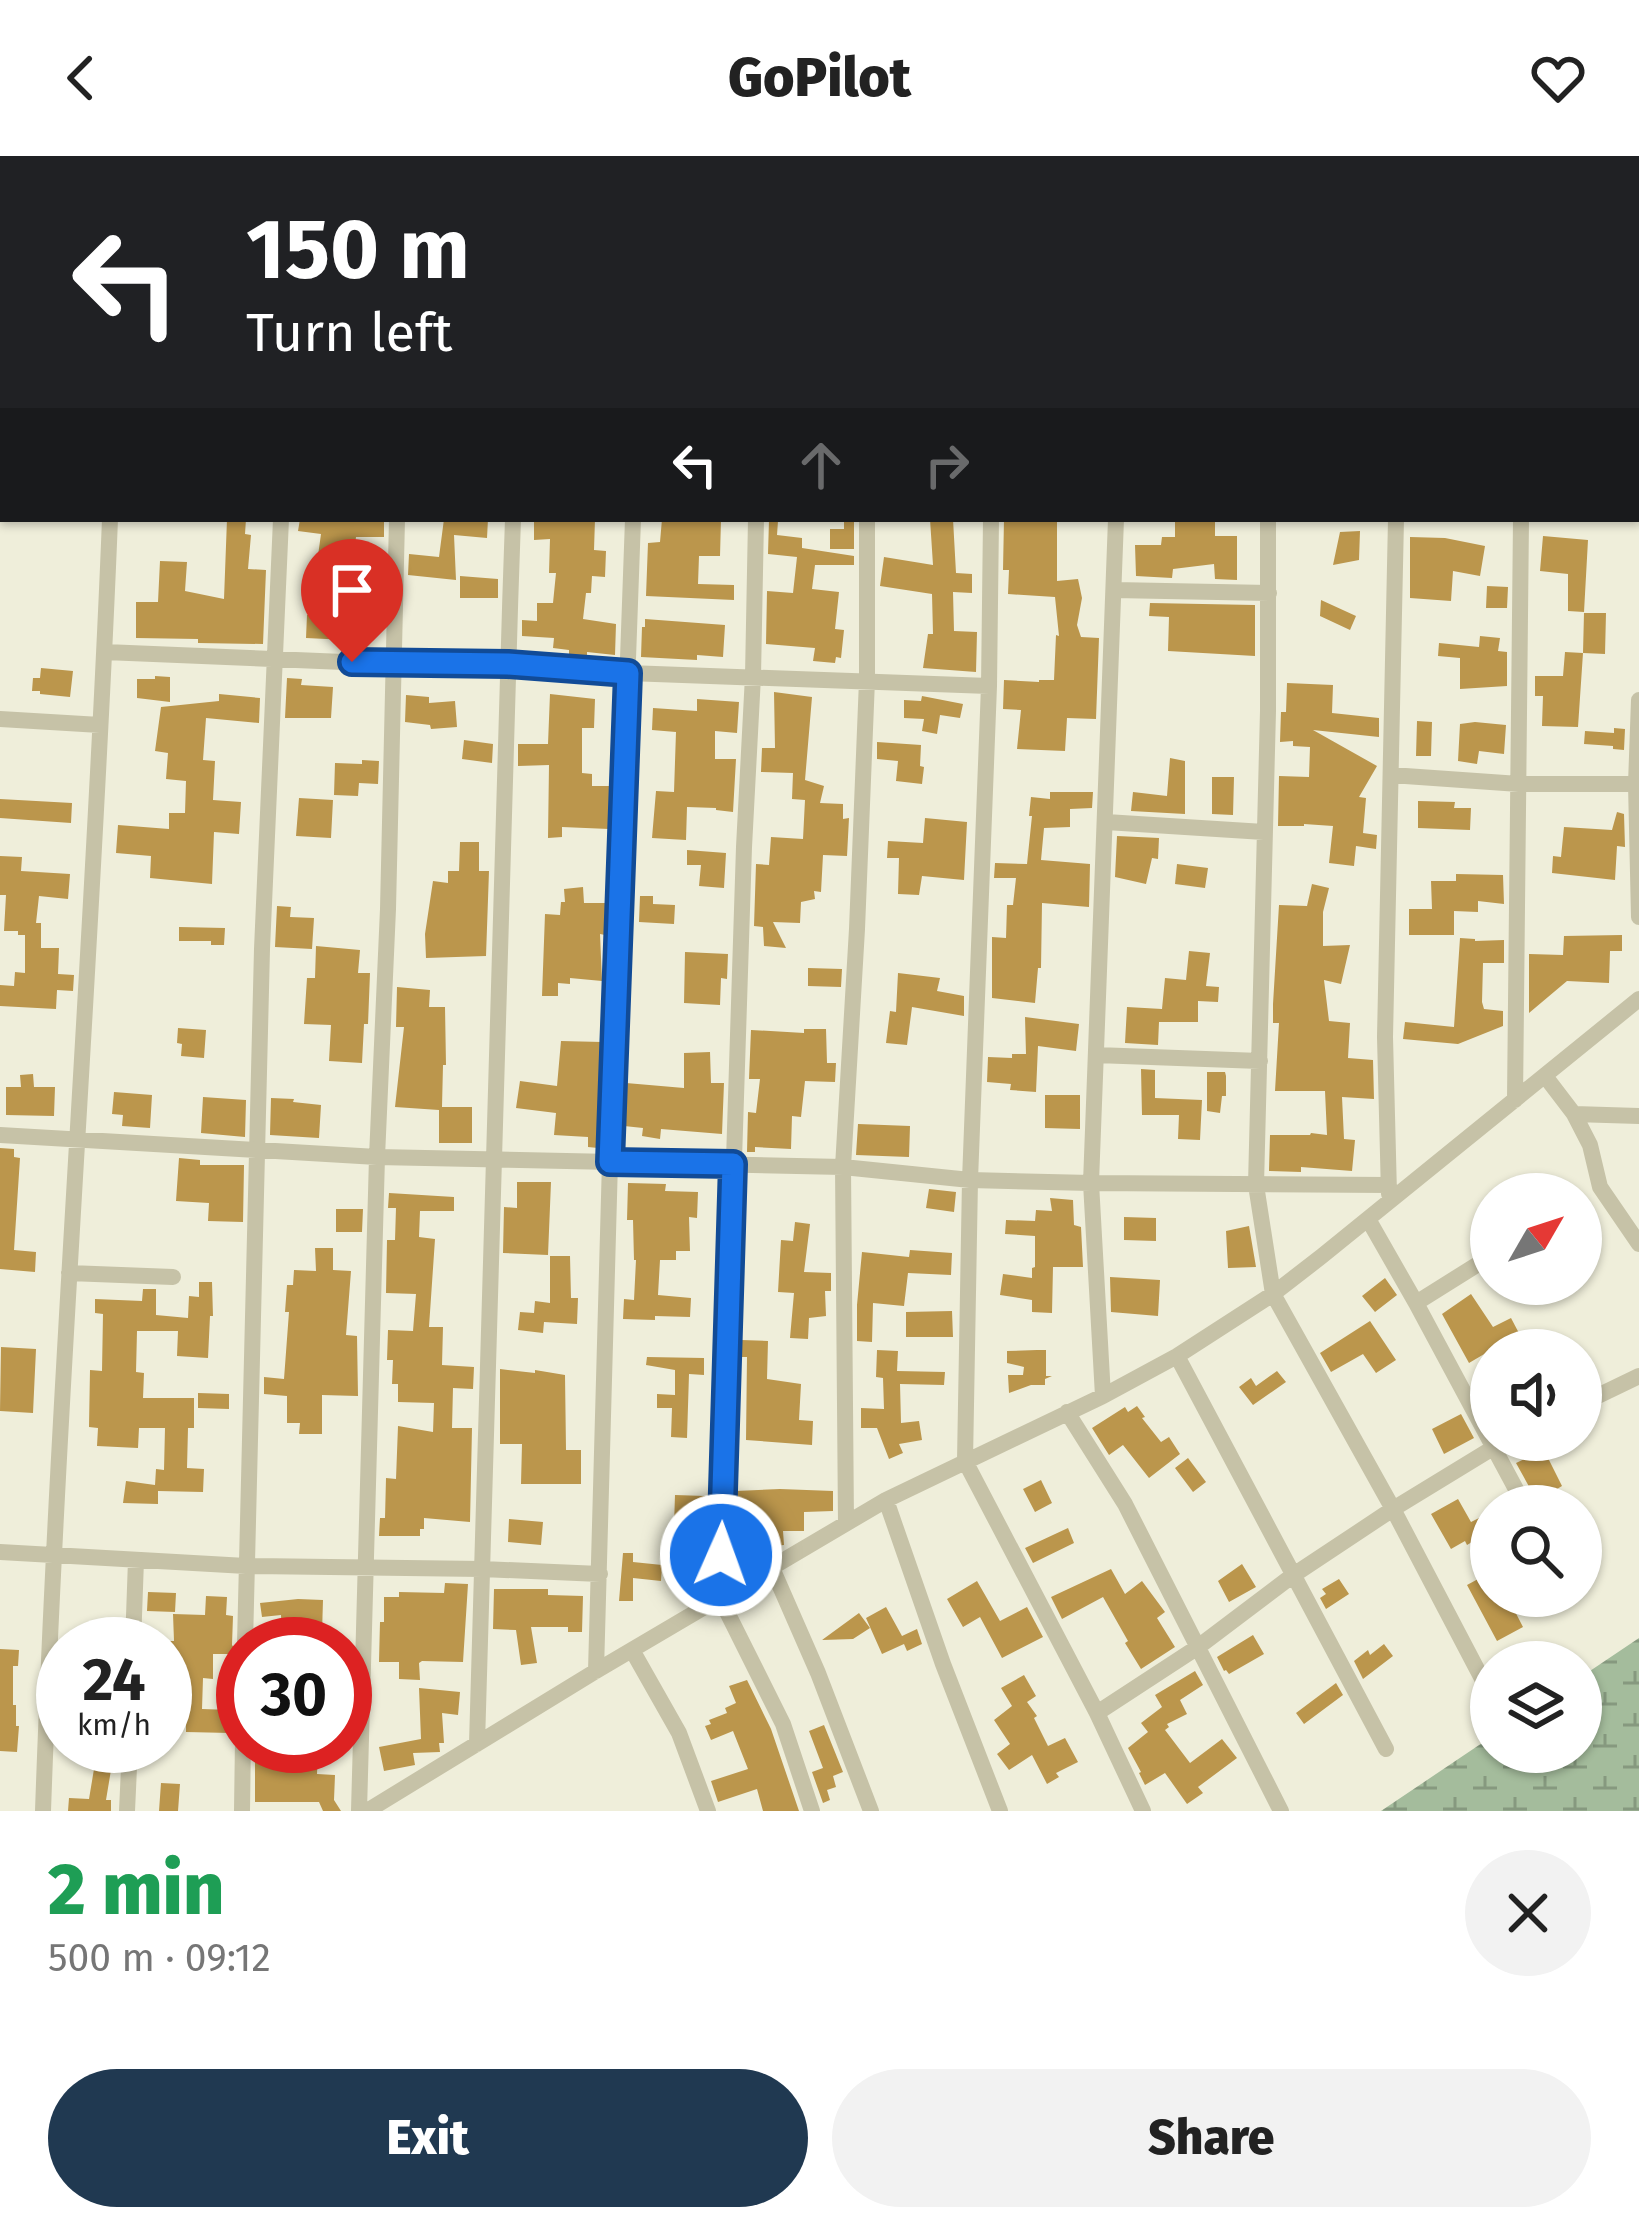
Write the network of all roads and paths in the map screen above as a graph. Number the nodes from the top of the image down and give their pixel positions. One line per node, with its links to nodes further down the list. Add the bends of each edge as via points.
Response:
1 (110, 522): 15 (street)
2 (280, 522): 16 (street)
3 (397, 522): 17 (street)
4 (513, 522): 18 (street)
5 (634, 522): 19 (street)
6 (756, 522): 20 (street)
7 (868, 522): 21 (street)
8 (991, 522): 22 (street)
9 (1116, 522): 13 (street)
10 (1268, 522): 14 (street)
11 (1396, 522): 26 (street)
12 (1522, 522): 27 (street)
13 (1114, 590): 14 (street); 29 (street)
14 (1269, 593): 30 (street)
15 (105, 652): 16 (street); 25 (street)
16 (274, 659): 17 (street); 41 (street)
17 (391, 664): 18 (street); 42 (street)
18 (508, 664): 19 (street); 43 (street)
19 (628, 673): 20 (street); 44 (street)
20 (753, 676): 21 (street); 45 (street)
21 (867, 680): 22 (street); 46 (street)
22 (988, 686): 48 (street)
23 (1639, 700): 28 (street)
24 (0, 719): 25 (street)
25 (100, 725): 40 (street)
26 (1390, 776): 27 (street); 52 (street)
27 (1519, 784): 28 (street); 36 (street)
28 (1637, 784): 31 (street)
29 (1106, 822): 30 (street); 33 (street)
30 (1264, 832): 34 (street)
31 (1639, 917)
32 (1639, 999): 35 (street)
33 (1096, 1055): 34 (street); 49 (street)
34 (1259, 1061): 50 (street)
35 (1545, 1076): 36 (street); 37 (street)
36 (1515, 1100): 52 (street)
37 (1574, 1114): 38 (street); 47 (street)
38 (1639, 1116)
39 (0, 1136): 40 (street)
40 (77, 1138): 41 (street); 56 (street)
41 (257, 1150): 42 (street); 74 (street)
42 (377, 1157): 43 (street); 76 (street)
43 (492, 1160): 44 (street); 77 (street)
44 (610, 1162): 45 (street); 78 (street)
45 (733, 1164): 46 (street); 80 (street)
46 (843, 1167): 48 (street); 70 (street)
47 (1597, 1173)
48 (970, 1180): 49 (street); 66 (street)
49 (1091, 1184): 50 (street); 64 (street)
50 (1256, 1185): 52 (street); 58 (street)
51 (1602, 1190): 54 (street)
52 (1389, 1193): 53 (street)
53 (1368, 1219): 58 (street); 59 (street)
54 (1639, 1244)
55 (1470, 1269): 59 (street)
56 (69, 1273): 57 (street); 72 (street)
57 (173, 1277)
58 (1274, 1294): 60 (street); 69 (street)
59 (1416, 1303): 62 (street)
60 (1177, 1356): 64 (street); 79 (street)
61 (1639, 1376): 63 (street)
62 (1470, 1393)
63 (1602, 1394)
64 (1103, 1396): 65 (street)
65 (1067, 1412): 66 (street); 83 (street, via 1126,1504)
66 (965, 1461): 68 (street); 87 (street)
67 (1471, 1461): 69 (street)
68 (886, 1500): 70 (street); 99 (street)
69 (1394, 1509): 79 (street); 85 (street)
70 (846, 1523): 75 (street)
71 (0, 1552): 72 (street)
72 (52, 1555): 73 (street); 92 (street)
73 (136, 1560): 74 (street); 81 (street)
74 (246, 1566): 76 (street); 82 (street)
75 (772, 1568): 80 (street); 98 (street)
76 (364, 1569): 77 (street); 95 (street)
77 (482, 1569): 78 (street); 88 (street)
78 (600, 1574): 86 (street)
79 (1292, 1576): 83 (street); 89 (street)
80 (720, 1598): 84 (street); 97 (street, via 783,1724)
81 (134, 1617)
82 (245, 1617)
83 (1198, 1647): 87 (street); 101 (street)
84 (632, 1650): 86 (street); 96 (street, via 679,1733)
85 (1470, 1655)
86 (596, 1671): 88 (street)
87 (1097, 1713): 100 (street)
88 (477, 1744): 95 (street)
89 (1386, 1749)
90 (129, 1773): 93 (street)
91 (243, 1773): 94 (street)
92 (43, 1811)
93 (127, 1811)
94 (242, 1811)
95 (363, 1811)
96 (708, 1811)
97 (812, 1811)
98 (872, 1811)
99 (1000, 1811)
100 (1144, 1811)
101 (1281, 1811)

